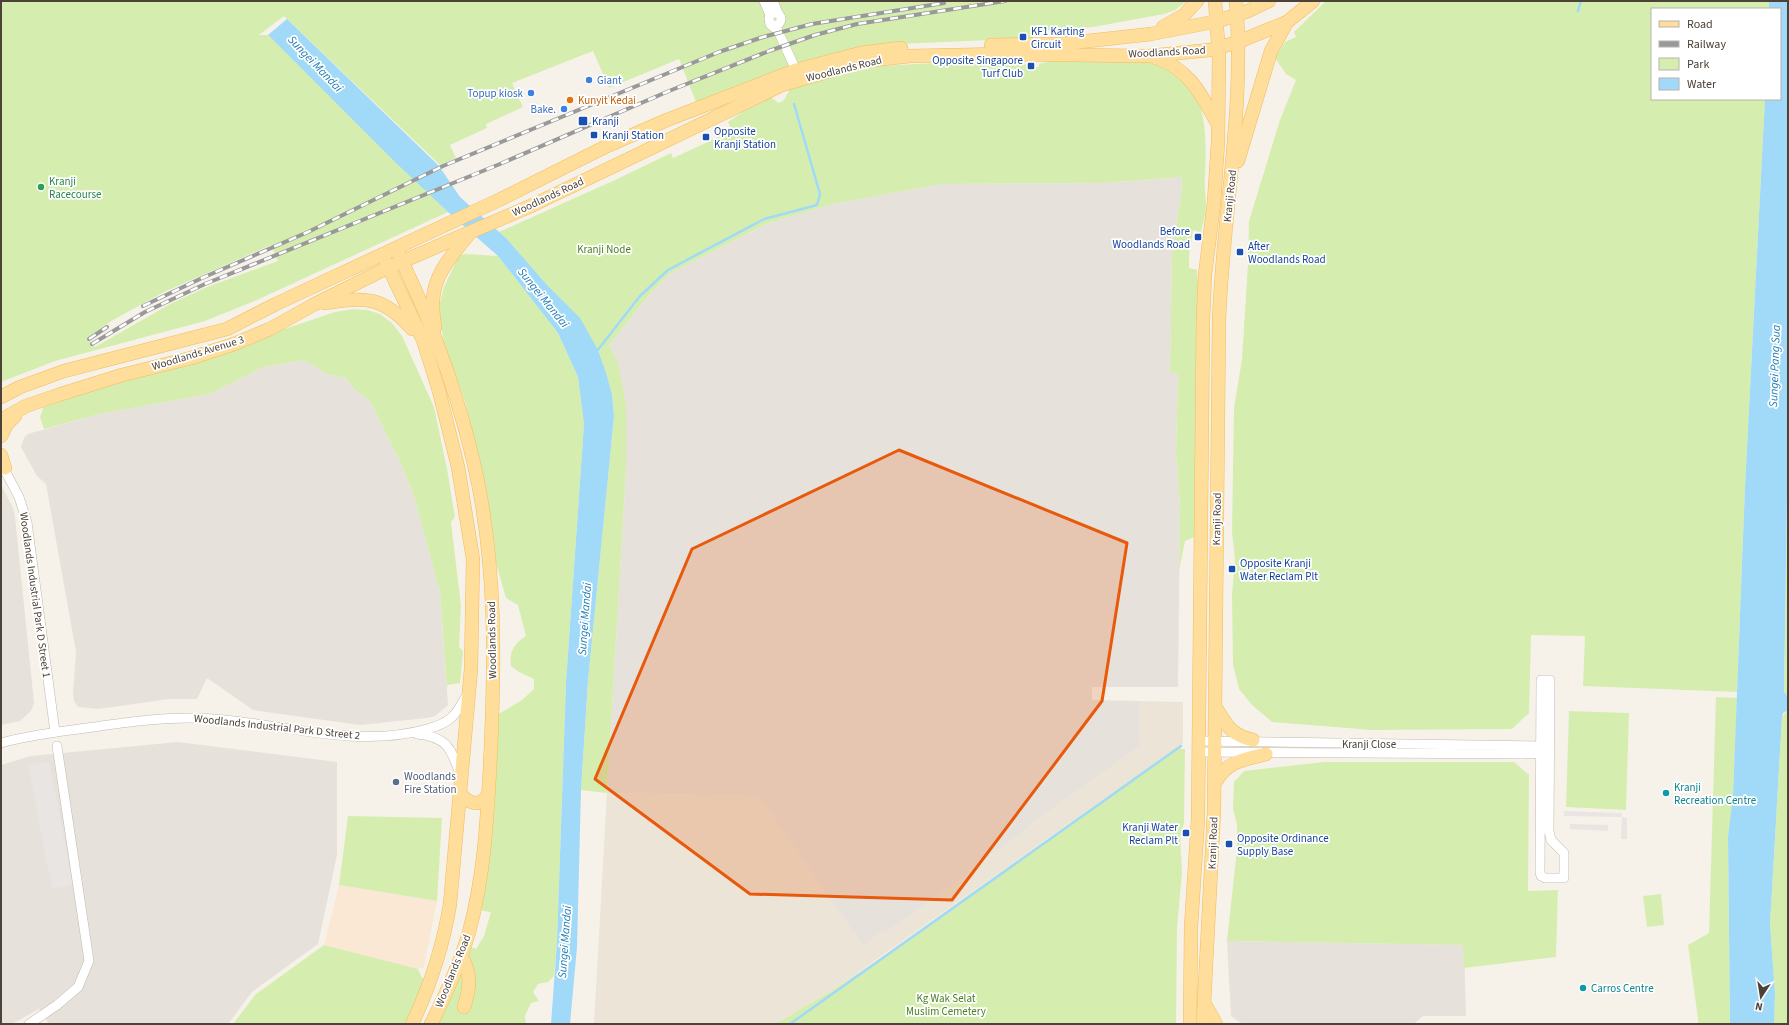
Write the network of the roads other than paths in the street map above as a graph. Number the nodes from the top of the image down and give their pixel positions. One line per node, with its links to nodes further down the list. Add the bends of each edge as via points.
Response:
1 (764, 1): 9 (street)
2 (773, 1): 9 (street)
3 (1197, 1): 13 (main road, via 1184,15)
4 (1215, 1): 10 (main road, Kranji Road)
5 (1236, 1): 8 (main road, Kranji Road)
6 (1269, 1): 8 (main road, Woodlands Road)
7 (1313, 1): 11 (main road, Woodlands Road)
8 (1236, 15): 10 (main road, Woodlands Road); 14 (main road, Kranji Road)
9 (773, 17): 12 (street); 12 (street, via 781,18)
10 (1218, 21): 13 (main road, Woodlands Road); 15 (main road, Kranji Road)
11 (1287, 22): 14 (main road, Woodlands Road); 19 (main road, via 1271,51)
12 (779, 27): 17 (street)
13 (1151, 34): 17 (main road, Woodlands Road, via 1061,44 884,49 861,52)
14 (1238, 42): 15 (main road, Woodlands Road); 19 (main road, Kranji Road)
15 (1219, 48): 16 (main road, Woodlands Road); 18 (main road, Kranji Road)
16 (1148, 56): 18 (main road, via 1167,62 1185,74 1198,88); 21 (main road, Woodlands Road, via 953,54 888,58 857,63 775,88)
17 (796, 70): 20 (main road, Woodlands Road, via 667,120)
18 (1218, 124): 42 (main road, Kranji Road, via 1203,320)
19 (1232, 182): 36 (main road, Kranji Road, via 1220,314)
20 (516, 191): 21 (main road, via 516,203); 23 (main road, Woodlands Road)
21 (533, 205): 22 (main road, Woodlands Road)
22 (473, 230): 25 (main road, Woodlands Road); 28 (main road, via 450,258 438,279)
23 (397, 248): 24 (main road, Woodlands Road); 25 (main road, Woodlands Road)
24 (382, 254): 26 (main road, Woodlands Road); 29 (main road, Woodlands Avenue 3, via 227,329 64,371)
25 (402, 261): 26 (main road, Woodlands Road); 28 (main road, Woodlands Road)
26 (388, 268): 27 (main road, Woodlands Avenue 3); 28 (main road, Woodlands Road)
27 (312, 305): 28 (main road, via 353,300 381,303); 30 (main road, Woodlands Avenue 3, via 270,329 234,344 191,358 122,375)
28 (429, 339): 35 (main road, Woodlands Road, via 458,467 473,559); 49 (main road, Woodlands Road, via 457,403 474,465 491,574 494,669)
29 (1, 397)
30 (31, 404): 31 (main road, Woodlands Avenue 3); 32 (main road, via 7,424)
31 (1, 420)
32 (1, 436)
33 (1, 455): 34 (main road)
34 (2, 466): 37 (street, Woodlands Industrial Park D Street 1, via 19,497 27,522)
35 (469, 691): 38 (street, Woodlands Industrial Park D Street 2, via 458,711 450,719 443,724); 46 (main road, Woodlands Road)
36 (1216, 708): 39 (main road, via 1240,737); 43 (main road, Kranji Road)
37 (54, 732): 38 (street, Woodlands Industrial Park D Street 2, via 145,720 189,718 228,720 349,736); 40 (street, Woodlands Industrial Park D Street 2)
38 (412, 734): 46 (street, Woodlands Industrial Park D Street 2, via 432,735 445,744 455,759)
39 (1252, 740): 43 (street, Kranji Close); 44 (street, Kranji Close)
40 (1, 743)
41 (57, 746): 55 (street, via 89,961 78,987)
42 (1199, 746): 43 (street, Kranji Close); 51 (main road, Kranji Road, via 1197,858)
43 (1215, 747): 45 (street, Kranji Close); 47 (main road, Kranji Road)
44 (1545, 750): 44 (street, via 1541,680 1550,680); 44 (street, via 1549,831 1551,840 1564,853 1564,878 1545,878 1540,872); 45 (street, Kranji Close)
45 (1266, 754): 47 (main road, via 1228,766 1220,772)
46 (461, 776): 48 (main road, Woodlands Road)
47 (1215, 783): 50 (main road, Kranji Road)
48 (459, 793): 49 (main road, via 473,803 482,802); 56 (main road, Woodlands Road, via 446,929 433,976)
49 (488, 795): 52 (main road, Woodlands Road, via 482,866)
50 (1209, 924): 51 (main road); 53 (main road, Kranji Road)
51 (1192, 927): 58 (main road, Kranji Road)
52 (461, 956): 54 (main road, via 470,979); 57 (main road, Woodlands Road)
53 (1205, 1002): 59 (main road, Kranji Road); 60 (main road)
54 (464, 1006)
55 (29, 1024)
56 (412, 1024)
57 (431, 1024)
58 (1190, 1024)
59 (1203, 1024)
60 (1216, 1024)

